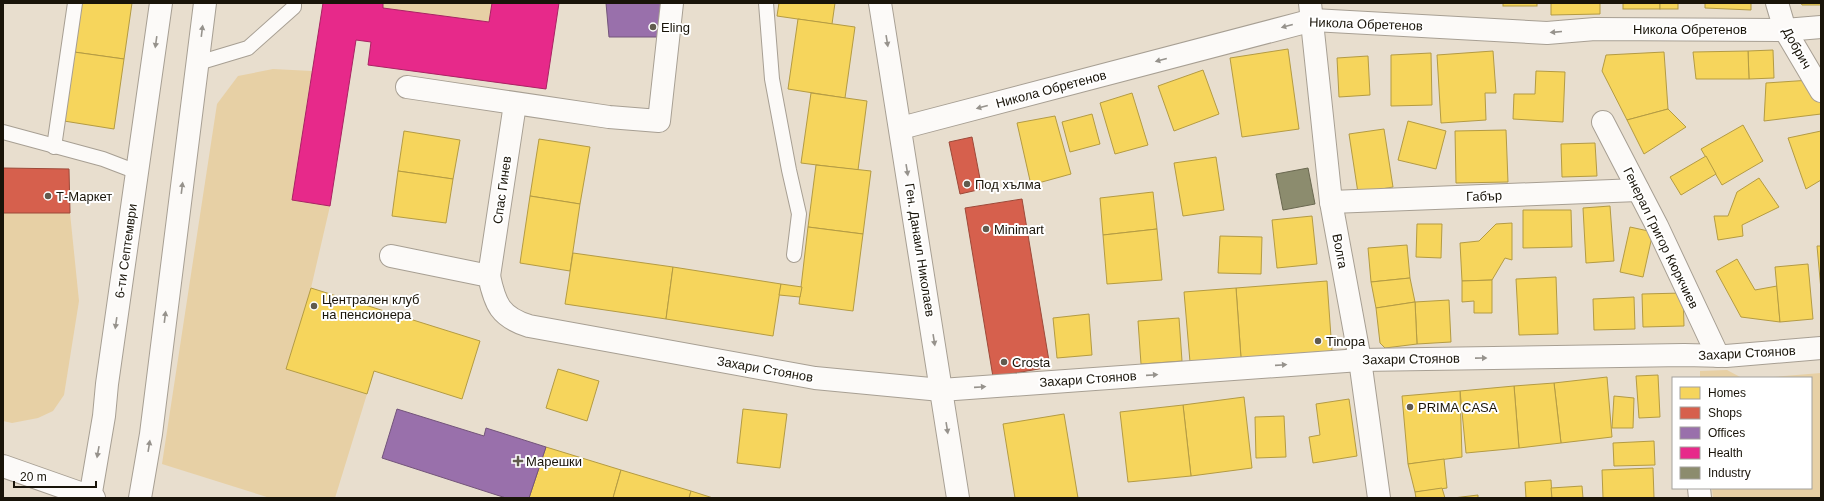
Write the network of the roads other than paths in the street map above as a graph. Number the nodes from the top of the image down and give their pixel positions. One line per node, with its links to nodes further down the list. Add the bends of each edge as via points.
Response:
1 (75, 3): 19 (lane)
2 (161, 3): 20 (street, 6-ти Септември, one-way to 20)
3 (205, 3): 12 (street, one-way to 3)
4 (294, 3): 12 (lane, via 294,6 248,48)
5 (672, 3): 15 (street, via 659,121)
6 (766, 3): 23 (lane, via 772,79 799,214)
7 (880, 3): 17 (street, Ген. Данаил Николаев, one-way to 17)
8 (1777, 3): 11 (street, Добрич)
9 (1312, 11): 11 (street, Никола Обретенов, one-way to 9, via 1595,29 1547,33); 17 (street, Никола Обретенов, one-way to 17); 22 (street, Волга)
10 (1821, 27): 11 (street, Никола Обретенов)
11 (1785, 30): 14 (street, Добрич)
12 (198, 63): 32 (street, one-way to 12, via 151,434)
13 (407, 87): 15 (street)
14 (1821, 91)
15 (515, 104): 25 (street, Спас Гинев)
16 (1603, 122): 21 (street, Генерал Григор Кюркчиев)
17 (901, 128): 29 (street, Ген. Данаил Николаев, one-way to 29)
18 (3, 132): 19 (lane)
19 (54, 147): 20 (lane, via 103,159)
20 (137, 172): 31 (street, 6-ти Септември, one-way to 31)
21 (1638, 190): 22 (street, Габър); 27 (street, Генерал Григор Кюркчиев)
22 (1331, 202): 28 (street, Волга)
23 (794, 255)
24 (391, 256): 25 (street)
25 (489, 276): 29 (street, Захари Стоянов, via 501,311 514,322 529,326 814,378)
26 (1821, 348): 27 (street, Захари Стоянов)
27 (1718, 356): 28 (street, Захари Стоянов, one-way to 27)
28 (1360, 360): 29 (street, Захари Стоянов, one-way to 28); 34 (street, Волга)
29 (941, 390): 33 (street, Ген. Данаил Николаев, one-way to 33)
30 (3, 466): 31 (street)
31 (92, 498)
32 (140, 498)
33 (958, 498)
34 (1379, 498)

